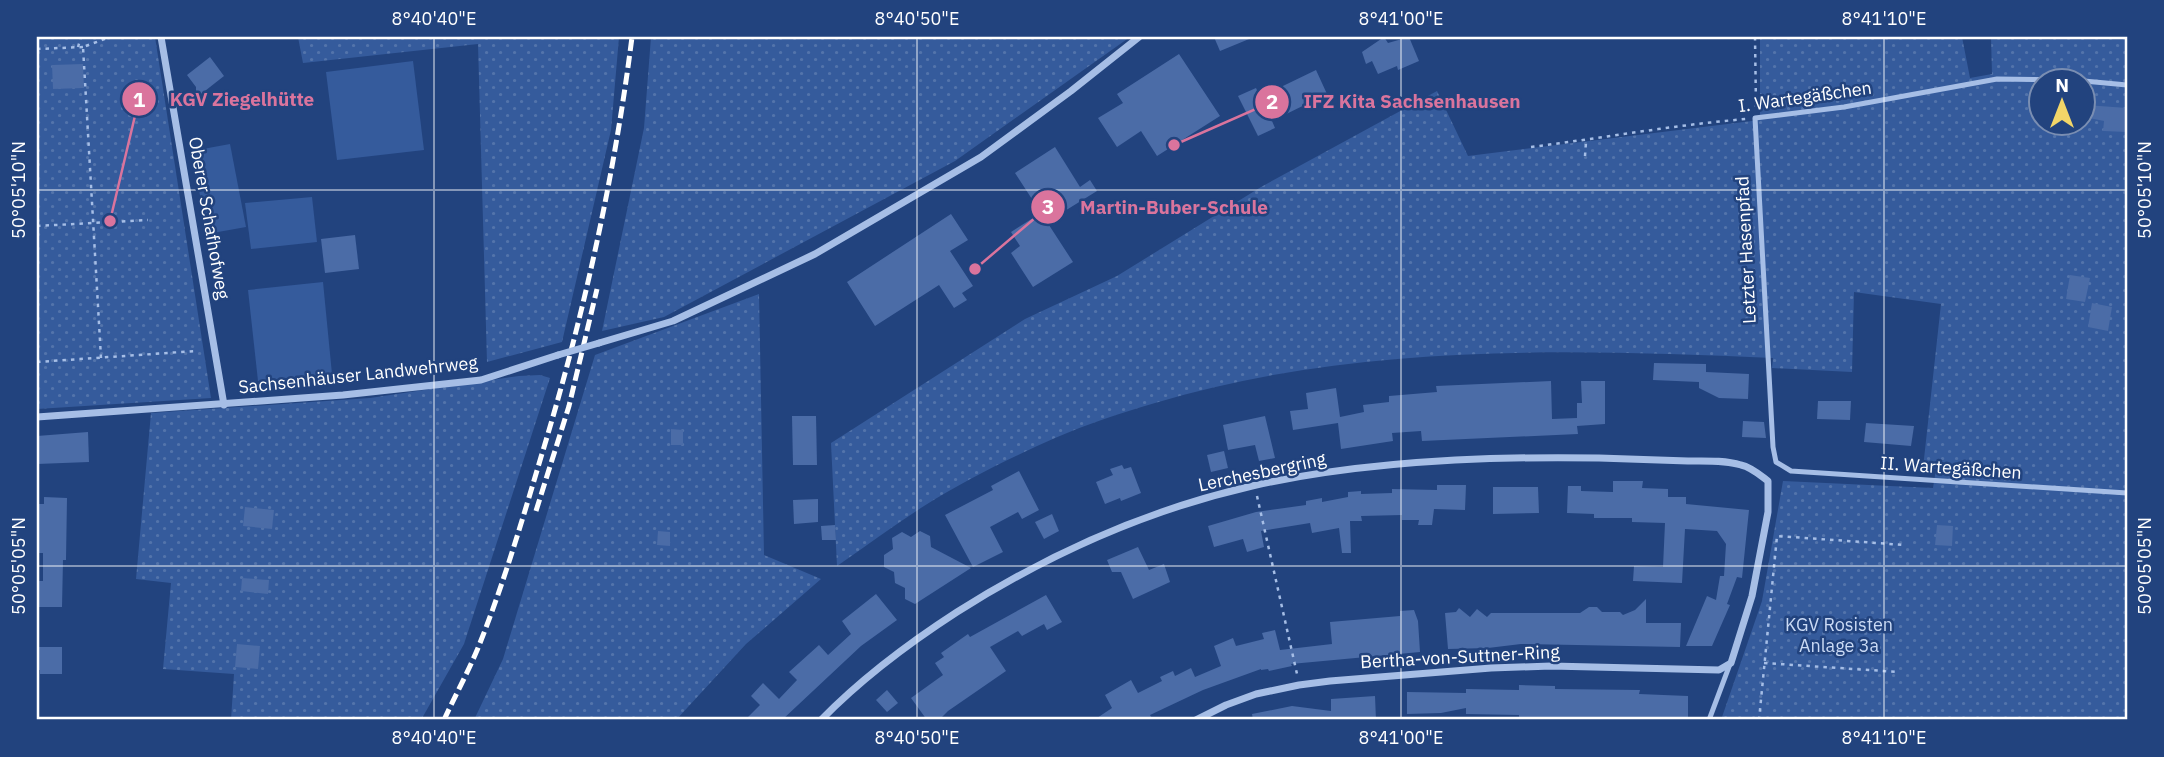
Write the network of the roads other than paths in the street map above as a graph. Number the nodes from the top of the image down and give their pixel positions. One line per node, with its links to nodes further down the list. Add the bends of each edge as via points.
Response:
1 (161, 37): 7 (street, Oberer Schafhofweg)
2 (1139, 37): 7 (street, Sachsenhäuser Landwehrweg, bridge, via 981,158 815,254 673,321 481,380)
3 (2028, 79): 6 (lane, I. Wartegäßchen, via 1997,79)
4 (2098, 82): 5 (lane, I. Wartegäßchen)
5 (2127, 85)
6 (1755, 118): 9 (lane, Letzter Hasenpfad)
7 (224, 405): 8 (street, Sachsenhäuser Landwehrweg)
8 (37, 417)
9 (1776, 462): 10 (lane, II. Wartegäßchen, via 1791,471)
10 (2127, 493)
11 (1731, 663): 12 (street, Lerchesbergring, via 1752,596 1768,512 1768,481 1741,465 1556,458 1361,468 1254,486 1163,513 1057,555 926,633); 13 (street, Bertha-von-Suttner-Ring, via 1713,671 1491,668 1299,685 1256,694); 14 (lane)
12 (821, 720)
13 (1196, 720)
14 (1709, 720)

